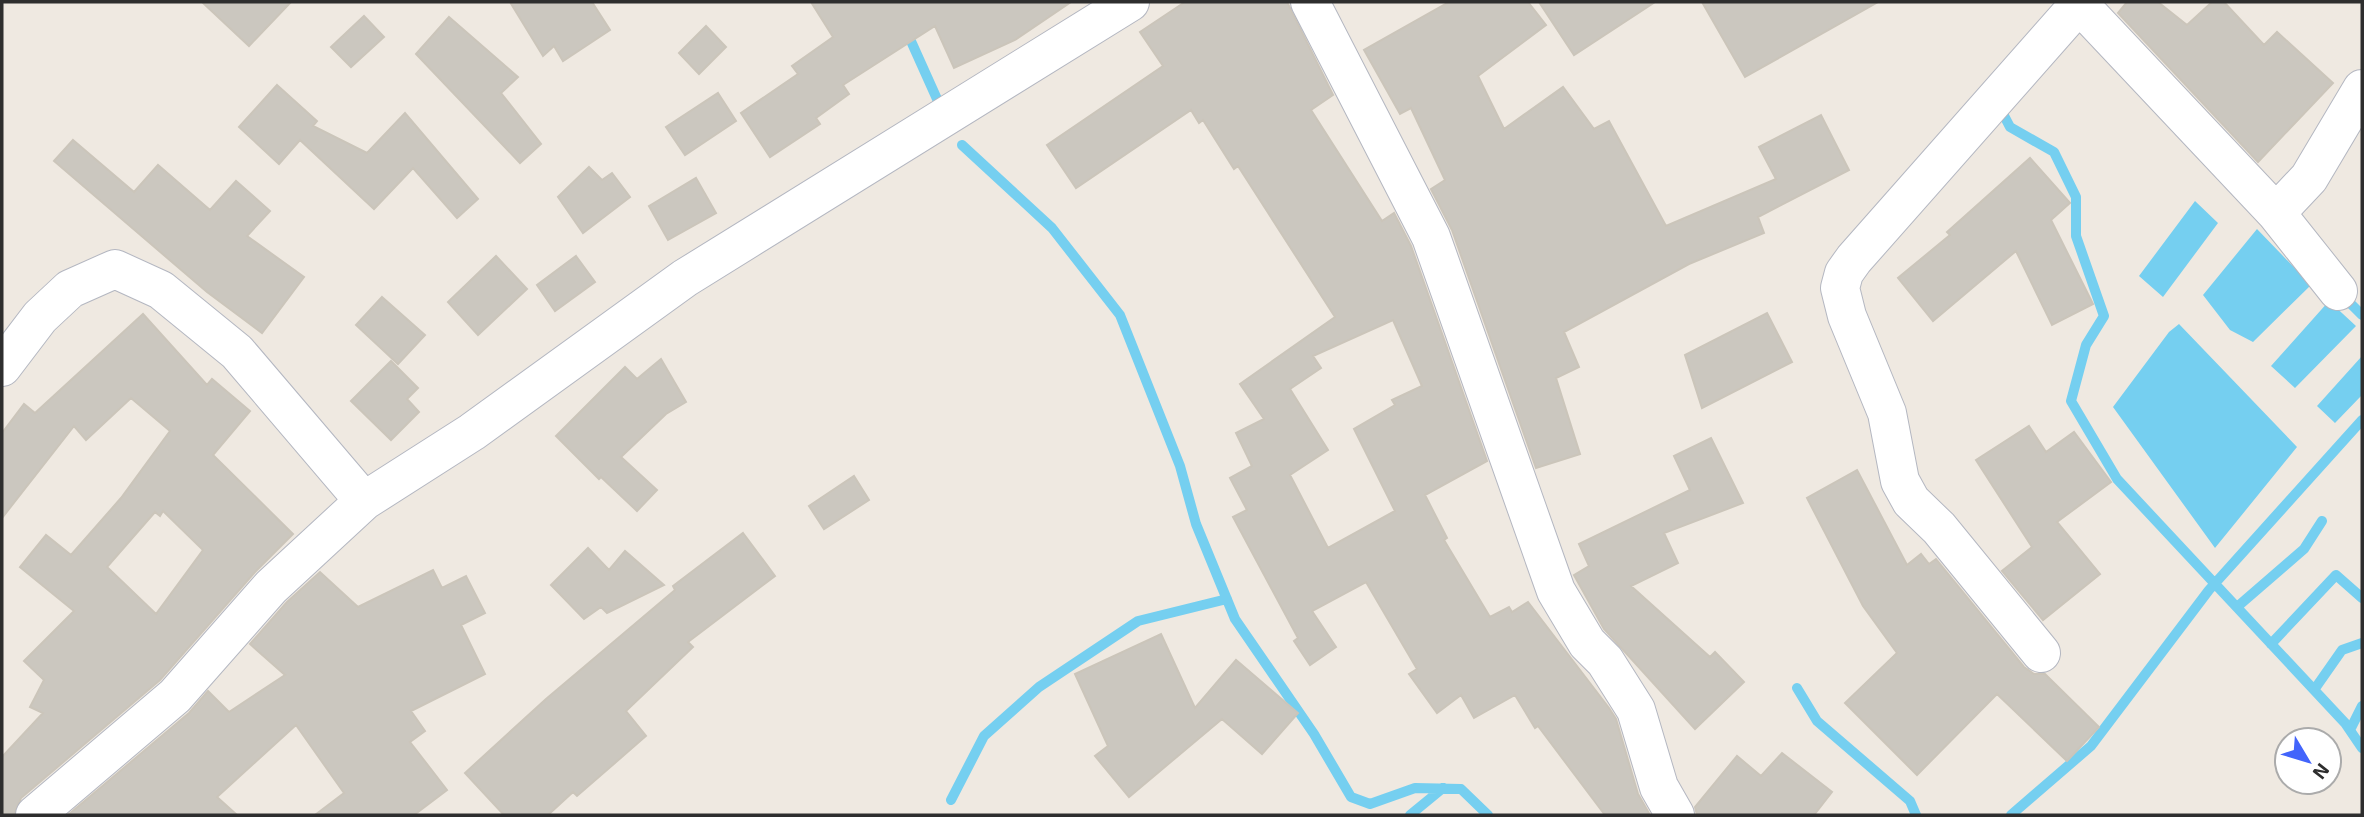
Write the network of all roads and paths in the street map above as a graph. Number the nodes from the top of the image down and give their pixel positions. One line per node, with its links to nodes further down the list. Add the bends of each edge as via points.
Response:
1 (1130, 2): 8 (street, via 685,278 472,432)
2 (1310, 2): 11 (street, via 1431,237 1556,591 1636,710 1659,787)
3 (2080, 3): 5 (street); 9 (street, via 1854,258 1840,288 1887,413 1900,481 1910,501 1939,528)
4 (2362, 89): 5 (street, via 2309,178)
5 (2276, 213): 6 (street)
6 (2338, 291)
7 (2, 367): 8 (street, via 40,317 70,289 115,269 161,290 237,352)
8 (364, 501): 10 (street, via 271,587 175,696)
9 (2040, 653)
10 (34, 815)
11 (1675, 815)

